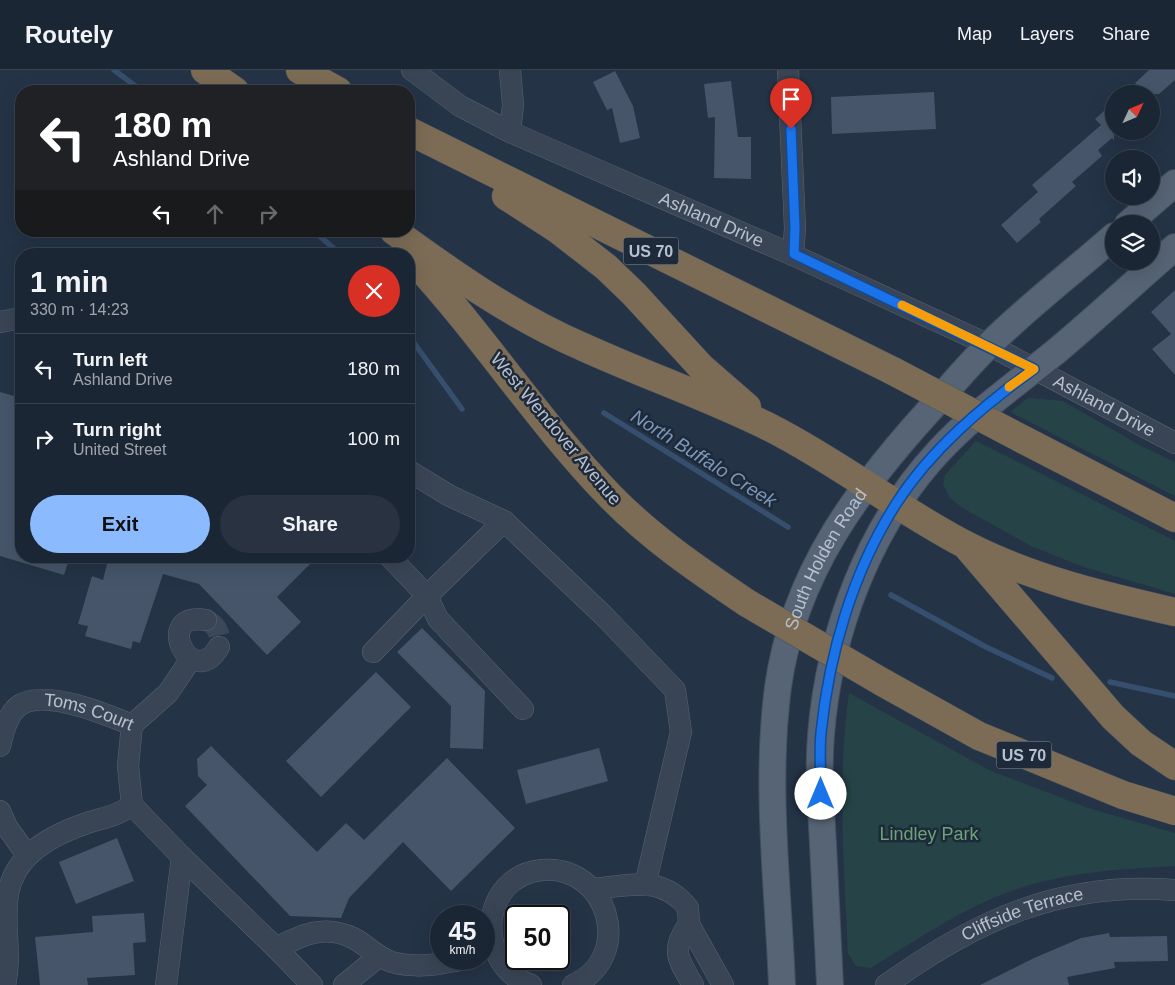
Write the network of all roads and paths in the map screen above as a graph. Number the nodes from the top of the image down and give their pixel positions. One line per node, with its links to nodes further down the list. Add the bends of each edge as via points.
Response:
1 (205, 70): 6 (highway)
2 (300, 70): 7 (highway)
3 (412, 70): 8 (street, Ashland Drive, via 460,106)
4 (510, 70): 8 (street, via 513,105)
5 (788, 70): 17 (street)
6 (226, 85)
7 (327, 85)
8 (510, 132): 17 (street, Ashland Drive)
9 (417, 135): 23 (highway, via 557,229 606,267 701,367); 28 (highway, US 70, bridge, via 893,371)
10 (1175, 183): 11 (main road)
11 (1138, 215)
12 (392, 237): 16 (highway, West Wendover Avenue / US 70)
13 (402, 237): 23 (highway, via 447,269 540,326)
14 (1105, 244): 21 (main road, South Holden Road)
15 (1175, 247): 22 (main road, South Holden Road)
16 (403, 248)
17 (794, 254): 21 (street, Ashland Drive)
18 (415, 262): 44 (highway, West Wendover Avenue / US 70, bridge, via 609,495 653,537 694,568 882,682 988,740 1123,795)
19 (15, 319): 20 (street)
20 (0, 322)
21 (988, 345): 22 (street, Ashland Drive); 26 (main road, South Holden Road, via 889,454)
22 (1034, 369): 24 (street, Ashland Drive); 27 (main road, South Holden Road, via 954,435)
23 (773, 429): 26 (highway)
24 (1175, 444)
25 (415, 475): 29 (street)
26 (866, 485): 27 (highway); 66 (main road, South Holden Road, via 814,567 799,602 778,686 771,782)
27 (897, 503): 30 (highway); 67 (main road, South Holden Road, via 856,587 839,638 826,695 821,736 822,814)
28 (1175, 518)
29 (504, 522): 32 (street); 47 (street, via 603,615 675,690 681,732)
30 (966, 546): 33 (highway, via 1093,594); 41 (highway, via 1113,717)
31 (396, 563): 32 (street)
32 (427, 596): 36 (street); 38 (street, via 438,619)
33 (1175, 612)
34 (206, 620): 37 (street, via 186,623 179,635 181,649)
35 (219, 647): 37 (street, via 204,660)
36 (373, 652)
37 (191, 658): 39 (street, via 168,693)
38 (523, 709)
39 (132, 726): 40 (street, Toms Court, via 44,698 19,706 10,716); 42 (street, Toms Court, via 128,766)
40 (0, 746)
41 (1175, 766)
42 (132, 805): 45 (street, via 119,815 58,835); 46 (street)
43 (0, 811): 45 (street)
44 (1175, 811)
45 (27, 855): 58 (street, via 11,879 8,896 9,959)
46 (182, 857): 53 (street); 59 (street)
47 (645, 885): 48 (street); 51 (street, via 668,889 681,899 688,908)
48 (592, 889): 50 (street, via 563,872 541,870 520,876 503,890); 63 (street, via 607,914 607,948 597,968)
49 (1175, 890): 68 (street, Cliffside Terrace, via 1104,891 1048,900 1008,913 970,931)
50 (495, 905)
51 (689, 924): 52 (street); 54 (street, via 676,946)
52 (700, 946): 54 (street); 65 (street)
53 (276, 948): 55 (street, via 305,933 329,932 353,938); 60 (street)
54 (678, 955): 64 (street)
55 (378, 957): 57 (street, via 418,966); 61 (street)
56 (495, 959): 62 (street, via 517,978)
57 (430, 964)
58 (5, 985)
59 (166, 985)
60 (312, 985)
61 (344, 985)
62 (531, 985)
63 (573, 985)
64 (693, 985)
65 (723, 985)
66 (782, 985)
67 (830, 985)
68 (886, 985)

